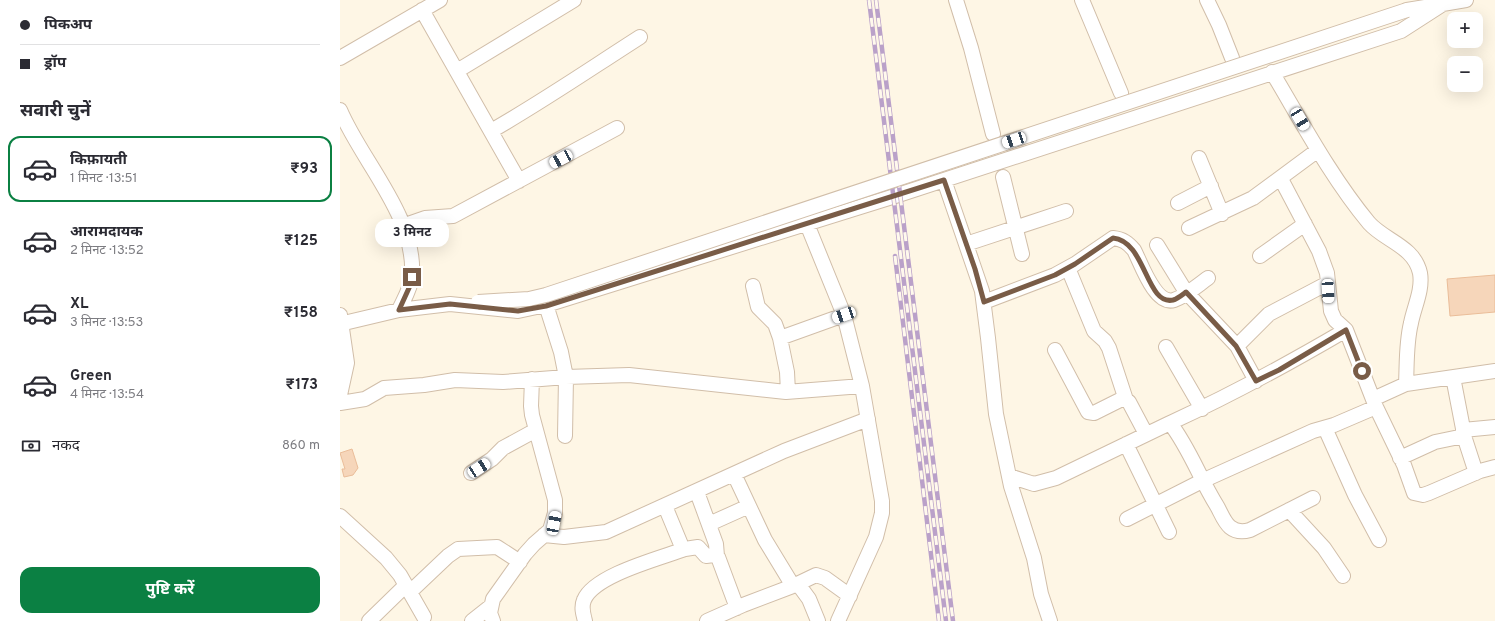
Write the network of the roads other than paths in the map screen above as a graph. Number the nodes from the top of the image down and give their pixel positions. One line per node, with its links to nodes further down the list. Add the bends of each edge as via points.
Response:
1 (440, 0): 8 (street)
2 (574, 0): 12 (street)
3 (956, 0): 18 (street, via 970,42)
4 (1082, 0): 14 (street)
5 (1206, 0): 11 (street)
6 (1463, 0): 7 (street)
7 (1446, 2): 13 (street, via 1401,31); 44 (street, bridge, via 1407,10 546,295 530,299)
8 (422, 10): 10 (street); 12 (street)
9 (640, 38): 17 (street, via 534,107)
10 (340, 58)
11 (1232, 58)
12 (457, 71): 17 (street)
13 (1272, 72): 19 (street); 23 (street)
14 (1121, 93)
15 (340, 110): 31 (street)
16 (617, 128): 24 (street)
17 (491, 131): 24 (street)
18 (993, 134)
19 (1318, 150): 22 (street); 60 (street, via 1338,182 1370,224 1383,236 1400,245 1416,262 1420,274 1420,289 1409,336)
20 (1199, 158): 25 (street)
21 (1003, 177): 32 (street)
22 (1281, 179): 28 (street, via 1253,198); 30 (street)
23 (944, 180): 29 (street); 34 (street)
24 (519, 182): 31 (street, via 452,216 425,218)
25 (1211, 186): 26 (street); 28 (street)
26 (1178, 203)
27 (1066, 211): 32 (street)
28 (1222, 214): 33 (street)
29 (807, 224): 45 (street); 47 (street)
30 (1305, 224): 37 (street); 40 (street, via 1325,265)
31 (402, 226): 46 (street, via 410,250 412,277)
32 (1017, 227): 34 (street); 36 (street)
33 (1189, 228)
34 (966, 244): 43 (street)
35 (1157, 245): 42 (street)
36 (1022, 254)
37 (1260, 256)
38 (1068, 268): 42 (street, via 1113,238 1121,239 1134,250 1156,294 1167,300 1174,300); 43 (street, via 1037,283); 64 (street, via 1094,331 1110,348)
39 (1208, 278): 42 (street)
40 (1328, 283): 49 (street, via 1331,311 1335,320); 51 (street, via 1269,314)
41 (753, 286): 50 (street, via 758,307 775,324)
42 (1186, 292): 51 (street)
43 (984, 302): 82 (street, via 996,414)
44 (450, 304): 45 (street, via 518,311); 46 (street)
45 (546, 306): 56 (street)
46 (399, 310): 48 (street)
47 (844, 315): 50 (street); 61 (street)
48 (341, 321): 55 (street, via 346,350)
49 (1346, 330): 59 (street); 66 (street)
50 (780, 338): 62 (street)
51 (1236, 346): 59 (street)
52 (1166, 347): 67 (street)
53 (1055, 350): 64 (street, via 1088,412 1094,414 1120,400)
54 (1495, 371): 57 (street)
55 (343, 376): 63 (street)
56 (566, 377): 58 (street); 62 (street, via 629,375); 75 (street)
57 (1453, 377): 60 (street); 73 (street)
58 (532, 380): 65 (street, via 455,380 424,385 392,386 365,399); 72 (street, via 531,406)
59 (1256, 381): 67 (street)
60 (1406, 384): 66 (street)
61 (862, 386): 62 (street); 68 (street)
62 (788, 392)
63 (340, 395)
64 (1126, 400): 74 (street)
65 (340, 403)
66 (1375, 403): 71 (street); 77 (street)
67 (1202, 409): 69 (street)
68 (868, 419): 81 (street, via 784,451); 102 (street, via 882,513 876,537)
69 (1170, 423): 74 (street); 83 (street, via 1183,440)
70 (1495, 427): 73 (street)
71 (1325, 428): 83 (street); 95 (street, via 1355,495)
72 (536, 430): 79 (street, via 503,448); 94 (street, via 555,500 554,523)
73 (1464, 433): 77 (street, via 1430,443); 80 (street)
74 (1146, 434): 76 (street)
75 (565, 436)
76 (1126, 444): 82 (street, via 1043,482 1034,484); 86 (street)
77 (1400, 458): 80 (street, via 1418,495 1429,493)
78 (1495, 467): 80 (street)
79 (471, 473)
80 (1476, 473)
81 (734, 474): 84 (street); 88 (street)
82 (1008, 476): 113 (street, via 1034,558 1041,594)
83 (1202, 481): 86 (street); 89 (street, via 1228,526 1235,531 1250,530)
84 (697, 492): 87 (street); 92 (street)
85 (1313, 498): 89 (street)
86 (1156, 505): 90 (street); 93 (street)
87 (665, 506): 94 (street, via 606,532 564,537); 96 (street, via 679,542)
88 (749, 506): 92 (street); 100 (street, via 771,551)
89 (1289, 510): 99 (street, via 1324,548)
90 (1127, 519)
91 (342, 522): 101 (street, via 386,558)
92 (708, 524): 97 (street, via 716,544)
93 (1169, 532)
94 (544, 535): 98 (street)
95 (1379, 540)
96 (685, 549): 97 (street, via 698,547 706,556); 109 (street, via 630,568 599,585 584,599 582,610)
97 (717, 556): 104 (street)
98 (520, 562): 101 (street, via 497,547 463,548 448,556); 103 (street, via 493,599)
99 (1343, 576)
100 (796, 585): 102 (street, via 812,576 820,576); 104 (street); 111 (street, via 809,599)
101 (408, 589): 105 (street); 106 (street)
102 (850, 596): 112 (street)
103 (491, 606): 107 (street); 108 (street)
104 (737, 608): 110 (street)
105 (424, 617)
106 (369, 621)
107 (472, 621)
108 (493, 621)
109 (585, 621)
110 (707, 621)
111 (818, 621)
112 (838, 621)
113 (1050, 621)

